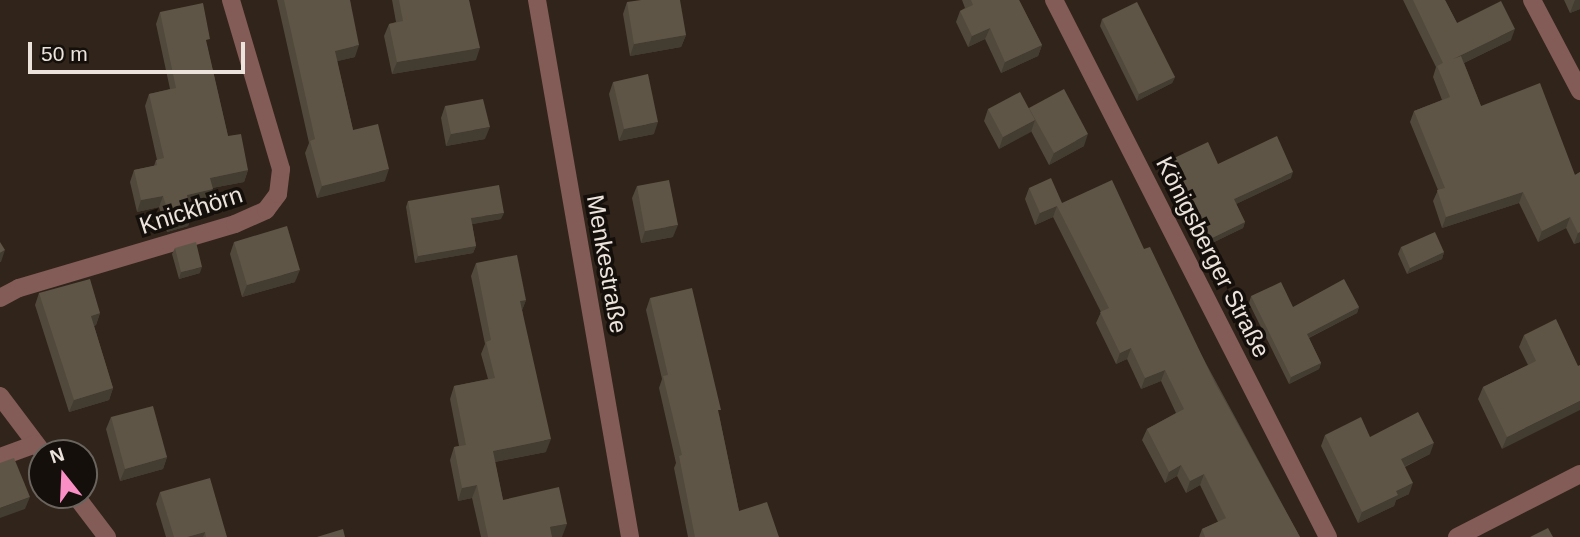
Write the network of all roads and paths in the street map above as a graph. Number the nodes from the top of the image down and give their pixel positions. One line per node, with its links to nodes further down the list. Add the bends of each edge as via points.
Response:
1 (231, 0): 6 (street, Knickhörn, via 281,169 278,194 267,210 235,224 19,288)
2 (537, 0): 14 (street, Menkestraße)
3 (1054, 0): 15 (street, Königsberger Straße)
4 (1532, 0): 5 (street)
5 (1580, 91)
6 (0, 298)
7 (0, 396): 8 (street)
8 (32, 439)
9 (28, 451): 10 (street)
10 (0, 457)
11 (1579, 478): 16 (street)
12 (86, 509): 13 (street)
13 (107, 537)
14 (630, 537)
15 (1328, 537)
16 (1457, 537)

